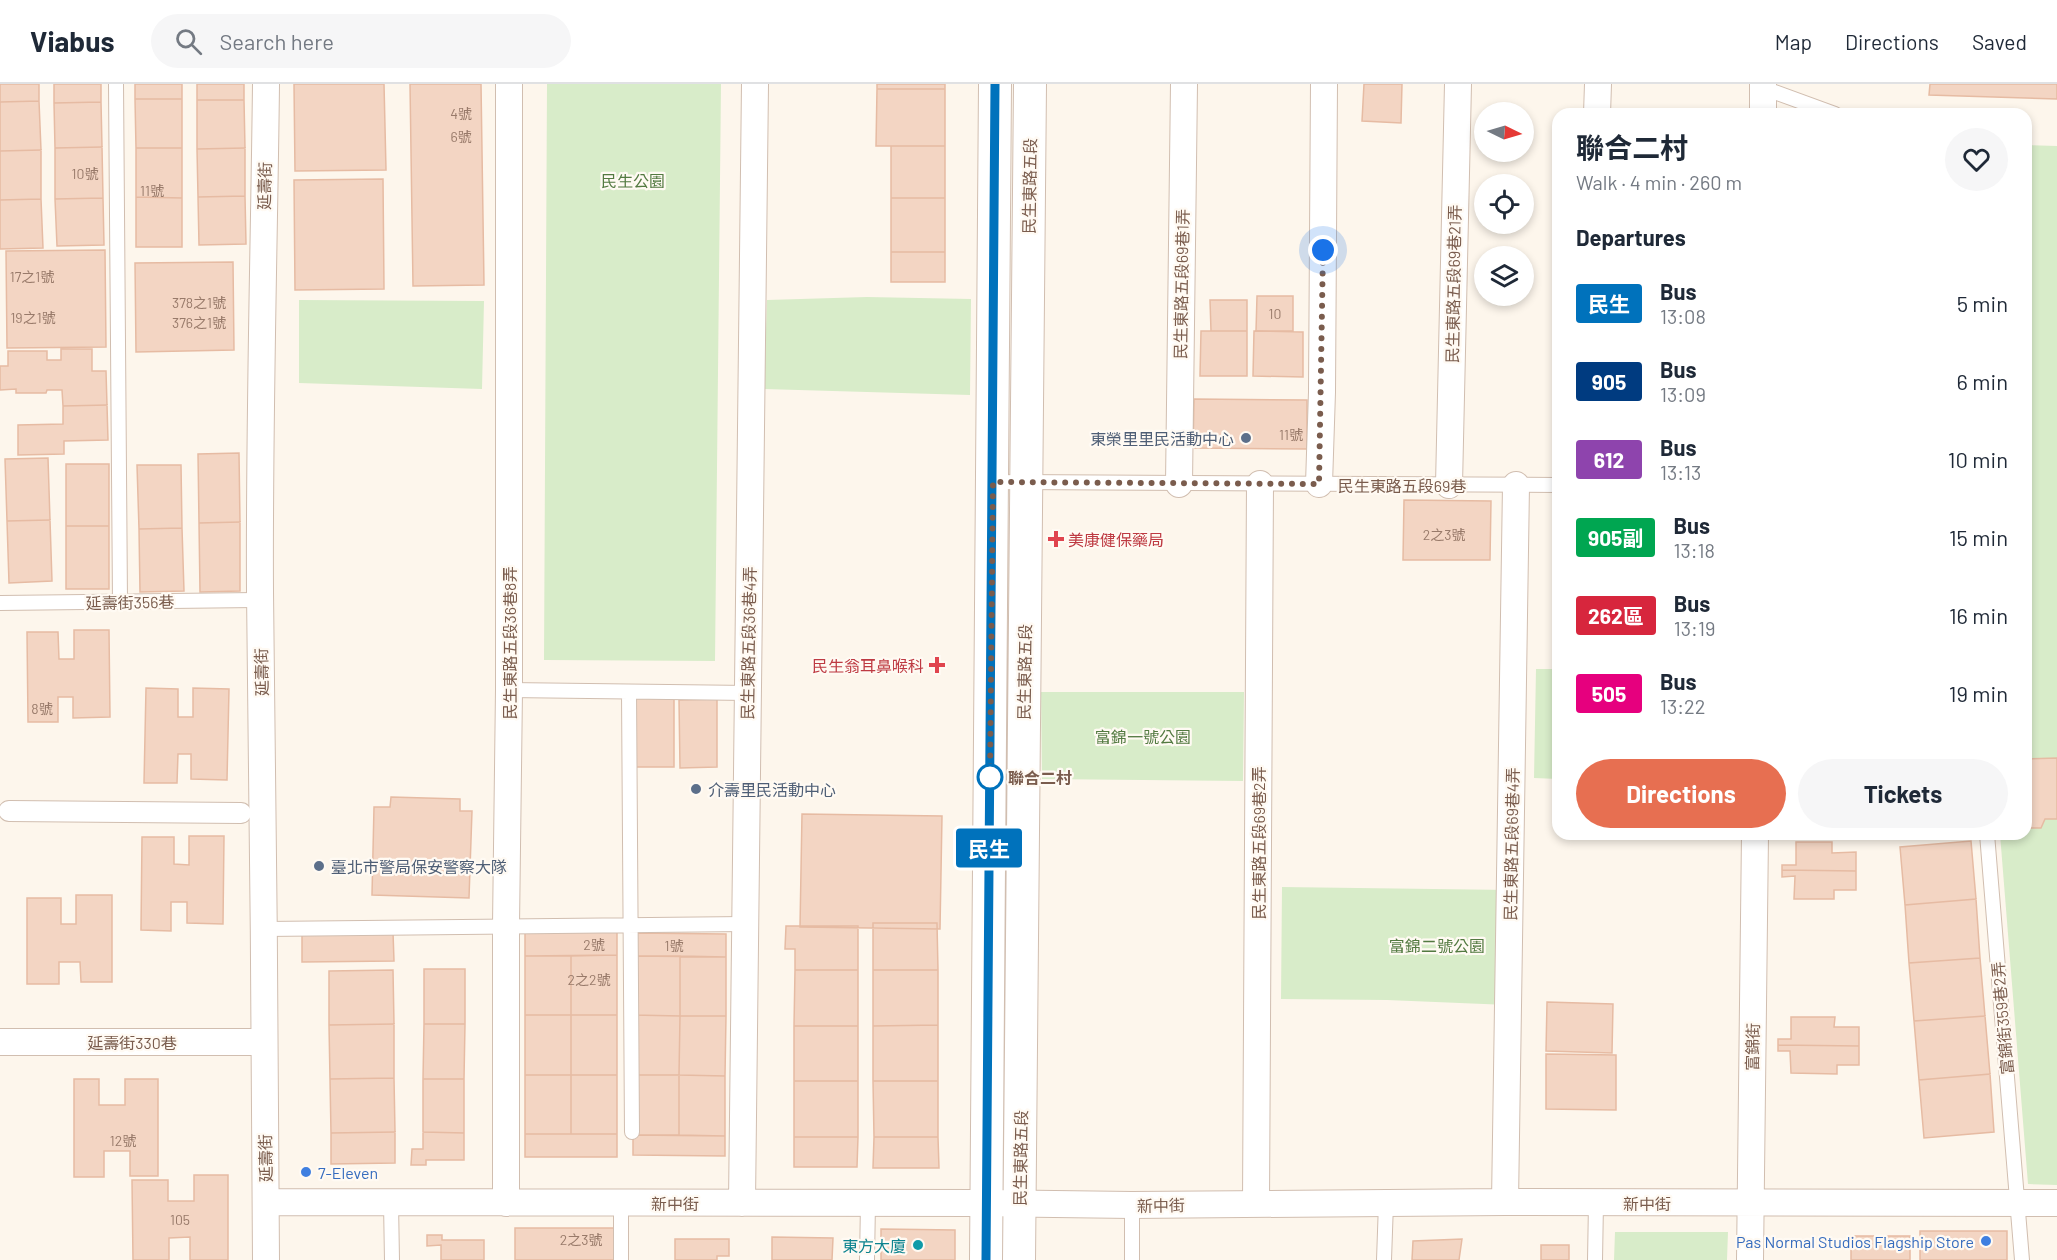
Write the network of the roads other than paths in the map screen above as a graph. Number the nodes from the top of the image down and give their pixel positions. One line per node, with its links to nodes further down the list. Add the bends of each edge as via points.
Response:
1 (116, 84): 24 (lane)
2 (266, 84): 23 (street, 延壽街)
3 (509, 84): 26 (street, 民生東路五段36巷8弄)
4 (755, 84): 28 (street, 民生東路五段36巷4弄)
5 (995, 84): 15 (street, 民生東路五段)
6 (1030, 84): 16 (street, 民生東路五段)
7 (1184, 84): 17 (street, 民生東路五段69巷1弄)
8 (1324, 84): 19 (street)
9 (1458, 84): 20 (street, 民生東路五段69巷21弄)
10 (1598, 84): 12 (street)
11 (1759, 85): 13 (street); 14 (lane)
12 (1597, 108)
13 (1762, 108)
14 (1818, 108)
15 (993, 482): 16 (lane, 民生東路五段69巷); 48 (street, 民生東路五段)
16 (1026, 483): 17 (lane, 民生東路五段69巷); 54 (street, 民生東路五段)
17 (1179, 484): 18 (lane, 民生東路五段69巷)
18 (1260, 484): 19 (lane, 民生東路五段69巷); 49 (street, 民生東路五段69巷2弄)
19 (1319, 484): 20 (lane, 民生東路五段69巷)
20 (1449, 485): 21 (lane, 民生東路五段69巷)
21 (1516, 485): 22 (lane, 民生東路五段69巷); 41 (street, 民生東路五段69巷4弄)
22 (1552, 485)
23 (260, 600): 24 (lane, 延壽街356巷); 36 (street, 延壽街)
24 (120, 602): 25 (lane, 延壽街356巷)
25 (0, 603)
26 (509, 690): 27 (lane); 34 (street, 民生東路五段36巷8弄)
27 (629, 692): 28 (lane); 35 (lane)
28 (748, 693): 33 (street, 民生東路五段36巷4弄)
29 (9, 811): 30 (street)
30 (241, 813)
31 (1755, 840): 52 (street, 富錦街)
32 (1988, 840): 42 (lane, 富錦街359巷2弄)
33 (745, 924): 35 (lane); 46 (street, 民生東路五段36巷4弄)
34 (506, 926): 35 (lane); 36 (lane); 44 (street, 民生東路五段36巷8弄)
35 (631, 926): 39 (lane)
36 (265, 929): 38 (street, 延壽街)
37 (0, 1042): 38 (street, 延壽街330巷)
38 (264, 1042): 40 (street, 延壽街)
39 (632, 1132)
40 (266, 1202): 43 (street, 新中街); 56 (street, 延壽街)
41 (1505, 1202): 50 (street, 新中街); 51 (street, 新中街)
42 (2019, 1202): 52 (street, 新中街); 53 (street, 新中街); 66 (lane, 富錦街359巷2弄)
43 (392, 1203): 44 (street, 新中街); 57 (lane)
44 (506, 1203): 45 (street, 新中街)
45 (621, 1203): 46 (street, 新中街); 58 (lane)
46 (742, 1203): 47 (street, 新中街)
47 (868, 1203): 48 (street, 新中街); 59 (lane)
48 (986, 1203): 54 (street, 新中街); 60 (street, 民生東路五段)
49 (1256, 1203): 50 (street, 新中街); 55 (street, 新中街)
50 (1386, 1203): 63 (lane)
51 (1596, 1203): 52 (street, 新中街); 64 (lane)
52 (1751, 1203): 65 (street, 富錦街)
53 (2057, 1203)
54 (1020, 1204): 55 (street, 新中街); 61 (street, 民生東路五段)
55 (1132, 1205): 62 (lane)
56 (266, 1260)
57 (392, 1260)
58 (621, 1260)
59 (867, 1260)
60 (986, 1260)
61 (1019, 1260)
62 (1132, 1260)
63 (1384, 1260)
64 (1595, 1260)
65 (1750, 1260)
66 (2022, 1260)

